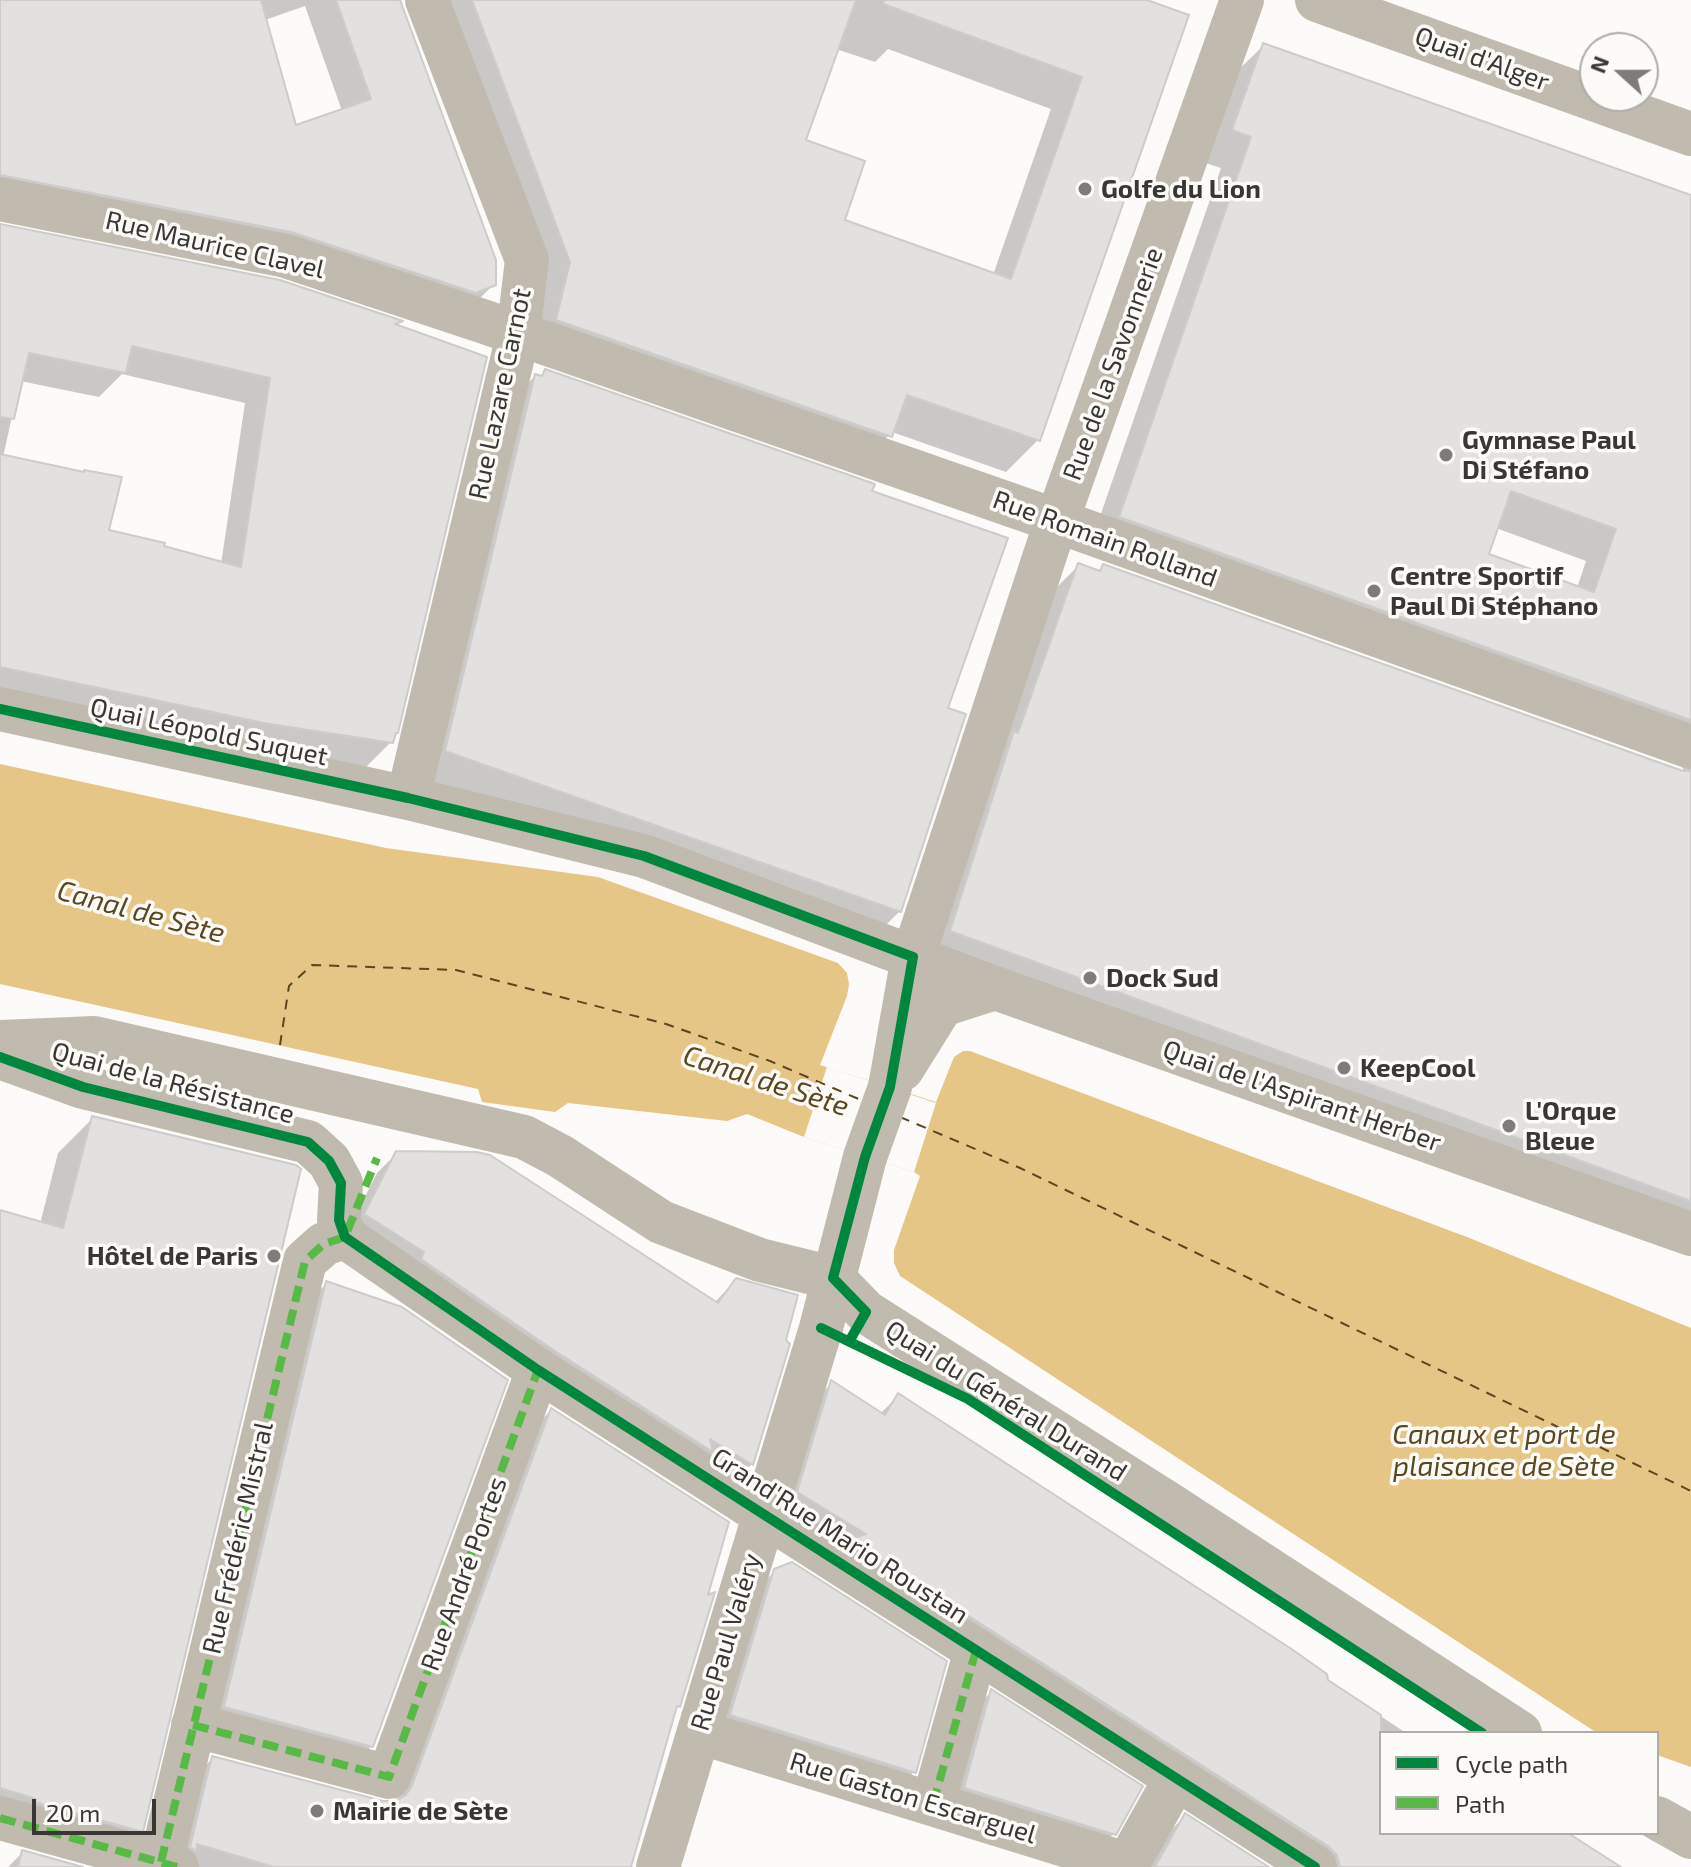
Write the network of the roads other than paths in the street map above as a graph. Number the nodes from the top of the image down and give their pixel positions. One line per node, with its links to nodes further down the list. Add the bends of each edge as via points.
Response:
1 (427, 0): 6 (street, Rue Lazare Carnot, via 527,260)
2 (1242, 0): 7 (main road, Rue de la Savonnerie)
3 (1317, 0): 4 (street, Quai d'Alger)
4 (1691, 134)
5 (0, 199): 6 (main road, Rue Maurice Clavel, via 286,256)
6 (518, 335): 7 (main road, Rue Romain Rolland); 10 (street, Rue Lazare Carnot)
7 (1057, 521): 9 (street, Rue Romain Rolland); 11 (main road, Rue de la Savonnerie)
8 (0, 709): 10 (street, Quai Léopold Suquet)
9 (1691, 747)
10 (408, 798): 11 (street, Quai Léopold Suquet, via 644,856)
11 (913, 957): 12 (street, Quai de l'Aspirant Herber); 15 (main road, Rue de la Savonnerie)
12 (995, 988): 15 (main road, via 942,1005); 16 (street, Quai de l'Aspirant Herber)
13 (0, 1042): 18 (main road, via 94,1038 524,1137 661,1222 760,1260)
14 (0, 1057): 17 (main road, Quai de la Résistance, via 83,1087 308,1142 329,1161 341,1183 339,1220)
15 (890, 1087): 18 (main road, Rue Paul Valéry)
16 (1691, 1234)
17 (345, 1237): 19 (main road, Grand'Rue Mario Roustan); 22 (street, Rue Frédéric Mistral, via 324,1244 305,1261)
18 (833, 1278): 20 (main road, Rue Paul Valéry); 23 (main road, Quai du Général Durand, via 866,1312)
19 (538, 1370): 20 (main road, Grand'Rue Mario Roustan); 22 (street, Rue André Portes, via 389,1777)
20 (765, 1513): 21 (main road, Grand'Rue Mario Roustan); 24 (street, Rue Paul Valéry)
21 (976, 1650): 25 (main road, Grand'Rue Mario Roustan); 26 (street)
22 (193, 1725): 30 (street, Rue Frédéric Mistral)
23 (1517, 1731)
24 (699, 1732): 26 (street, Rue Gaston Escarguel); 32 (street, Rue Paul Valéry)
25 (1176, 1778): 31 (street); 33 (main road, Grand'Rue Mario Roustan)
26 (933, 1804): 31 (street, Rue Gaston Escarguel)
27 (0, 1818): 30 (street)
28 (1659, 1819): 29 (main road)
29 (1691, 1837)
30 (169, 1864)
31 (1126, 1866)
32 (658, 1867)
33 (1315, 1867)

